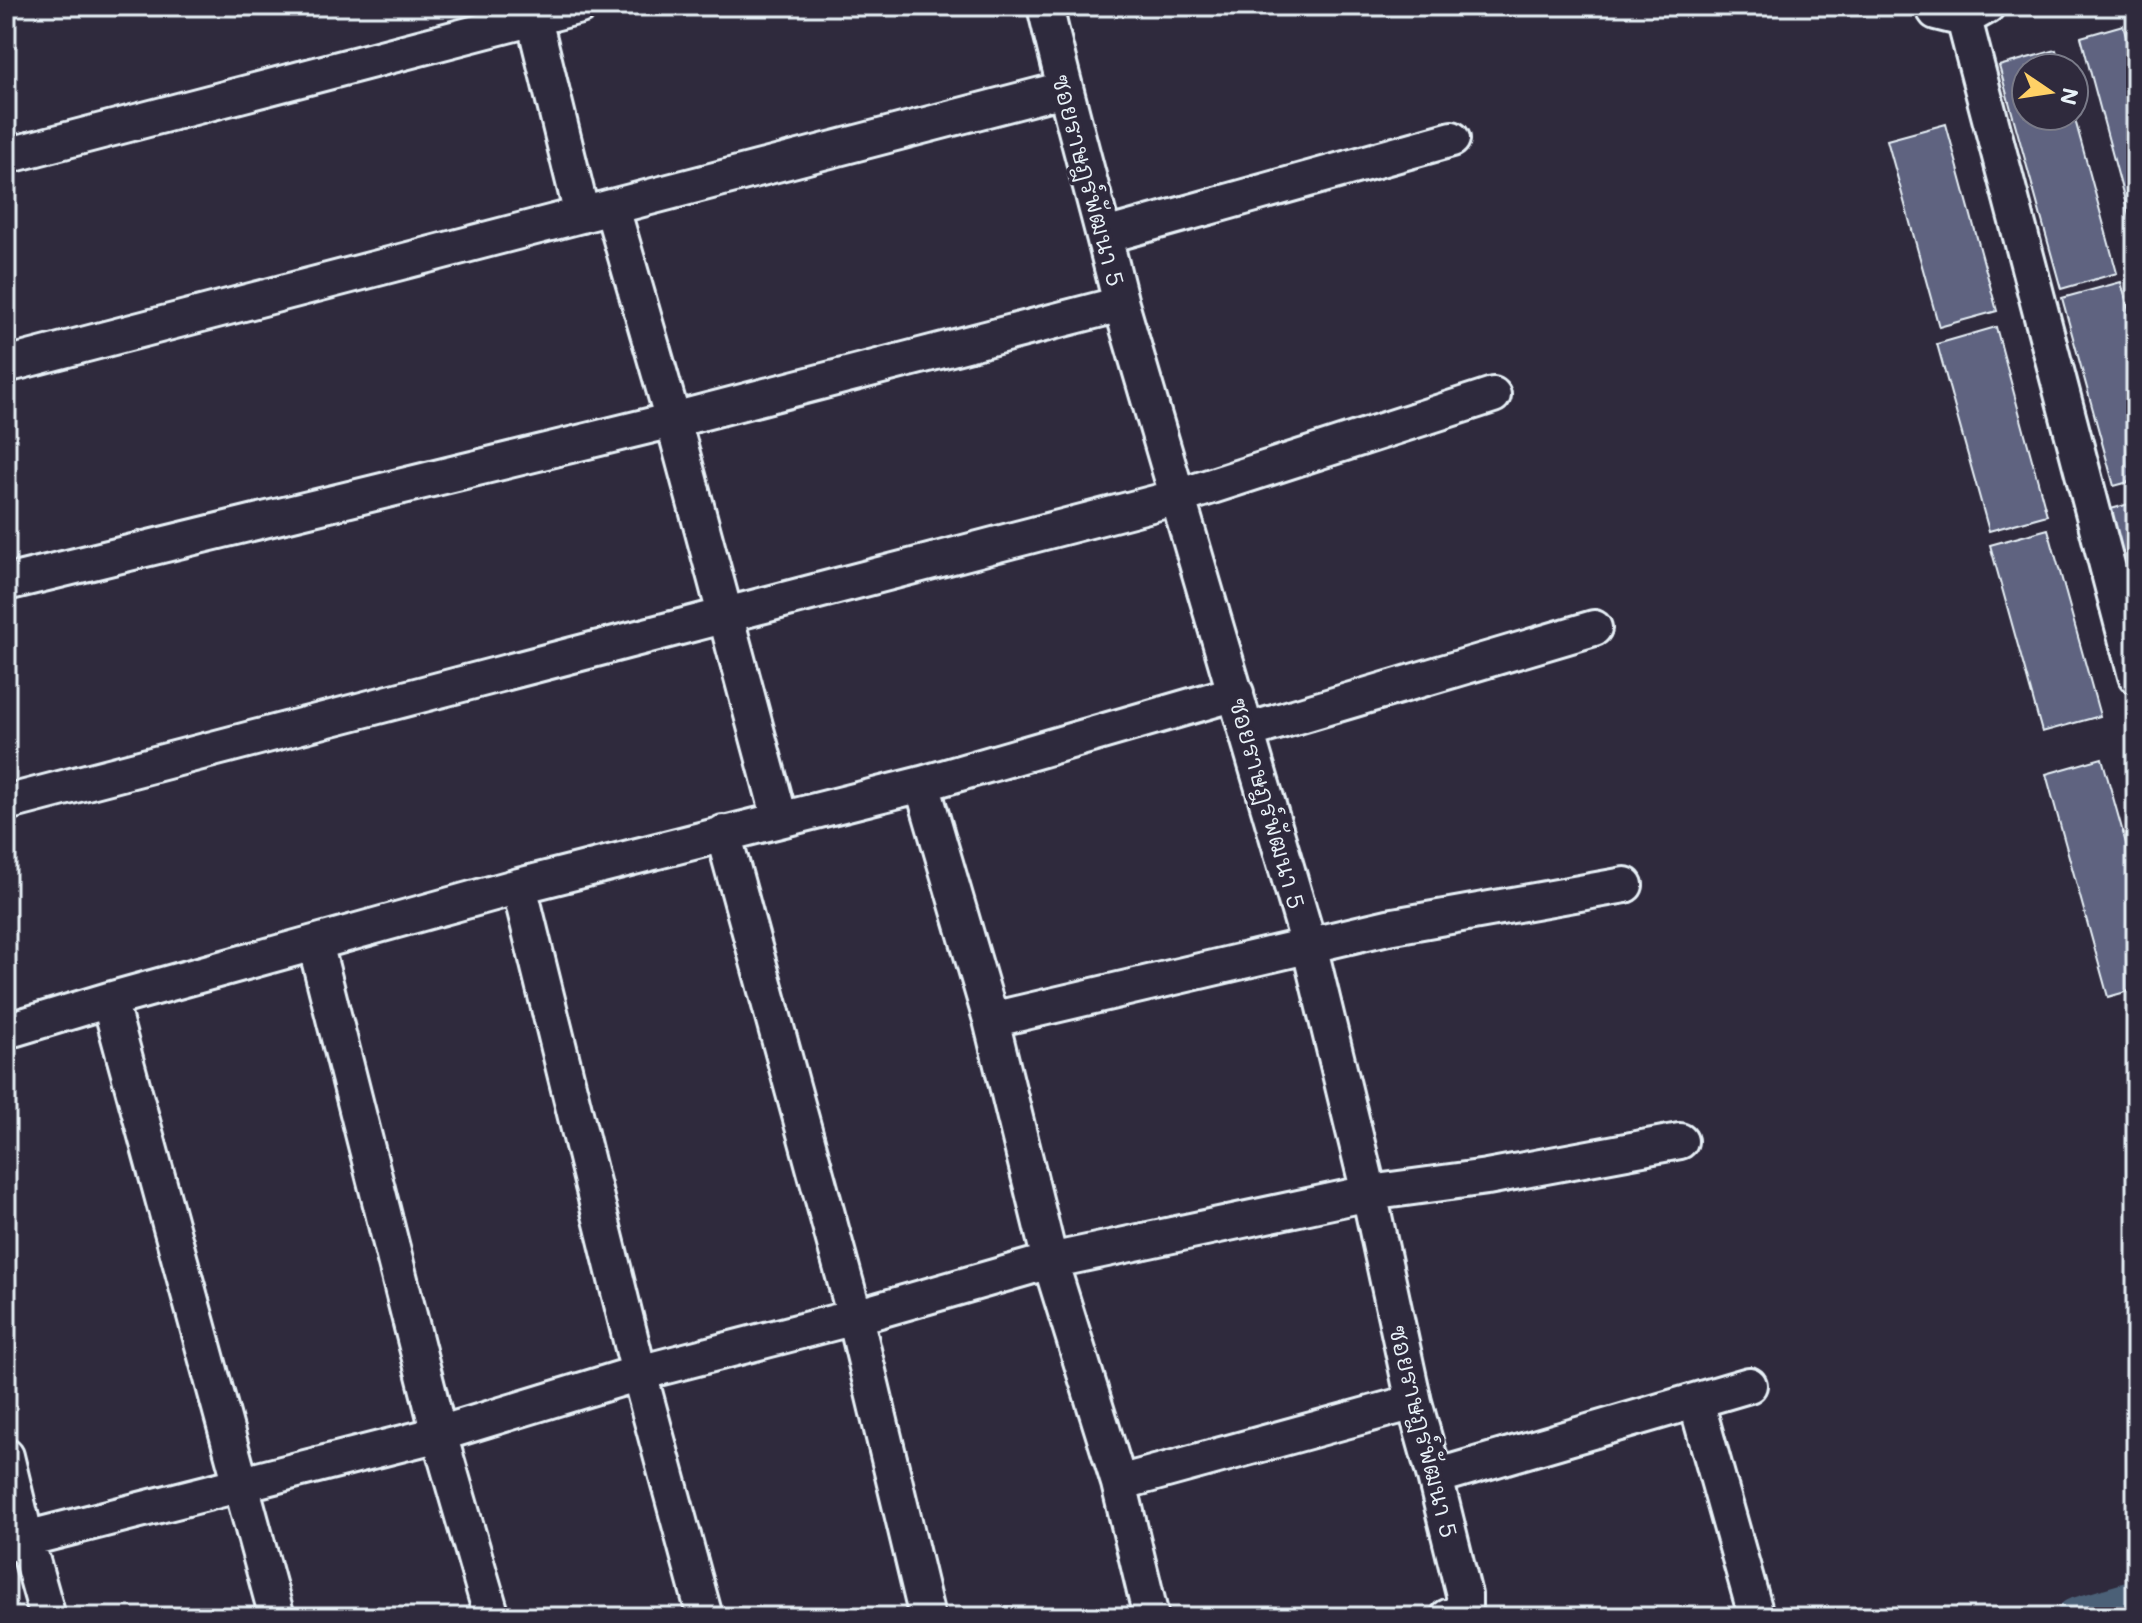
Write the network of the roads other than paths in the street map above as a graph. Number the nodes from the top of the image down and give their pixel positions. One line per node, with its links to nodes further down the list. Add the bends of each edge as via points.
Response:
1 (580, 6): 6 (street)
2 (1045, 6): 7 (street, ซอยราษฎร์พัฒนา 5)
3 (1932, 6): 4 (street, via 1936,12)
4 (1976, 12): 20 (street)
5 (485, 18): 6 (street); 9 (street)
6 (534, 19): 10 (street)
7 (1064, 89): 10 (street); 11 (street, ซอยราษฎร์พัฒนา 5)
8 (1452, 139): 11 (street)
9 (6, 156)
10 (597, 211): 13 (street); 15 (street)
11 (1105, 236): 12 (street, ซอยราษฎร์พัฒนา 5)
12 (1121, 304): 15 (street); 16 (street, ซอยราษฎร์พัฒนา 5)
13 (6, 365)
14 (1493, 395): 16 (street)
15 (673, 420): 17 (street); 18 (street)
16 (1178, 497): 18 (street); 21 (street, ซอยราษฎร์พัฒนา 5)
17 (6, 583)
18 (725, 615): 24 (street); 25 (street)
19 (1594, 628): 22 (street)
20 (2136, 676)
21 (1236, 693): 22 (street, ซอยราษฎร์พัฒนา 5); 23 (street)
22 (1247, 731): 30 (street, ซอยราษฎร์พัฒนา 5)
23 (922, 784): 25 (street); 32 (street)
24 (6, 803)
25 (780, 819): 26 (street)
26 (723, 833): 28 (street); 37 (street)
27 (1625, 885): 30 (street)
28 (519, 886): 29 (street); 38 (street)
29 (315, 943): 31 (street); 42 (street)
30 (1309, 945): 32 (street); 35 (street, ซอยราษฎร์พัฒนา 5)
31 (109, 1000): 33 (street); 46 (street)
32 (991, 1020): 36 (street)
33 (6, 1031)
34 (1680, 1141): 35 (street)
35 (1369, 1193): 36 (street); 41 (street, ซอยราษฎร์พัฒนา 5)
36 (1050, 1261): 37 (street); 45 (street)
37 (855, 1317): 38 (street); 54 (street)
38 (639, 1373): 42 (street); 53 (street)
39 (1749, 1385): 40 (street)
40 (1696, 1401): 44 (street); 48 (street)
41 (1414, 1402): 44 (street, ซอยราษฎร์พัฒนา 5); 45 (street)
42 (439, 1434): 46 (street); 52 (street)
43 (6, 1456): 47 (street)
44 (1435, 1477): 49 (street, ซอยราษฎร์พัฒนา 5, via 1464,1595)
45 (1119, 1483): 55 (street)
46 (242, 1486): 47 (street); 51 (street)
47 (16, 1542): 50 (street)
48 (1754, 1608)
49 (1456, 1611)
50 (48, 1617)
51 (277, 1617)
52 (492, 1617)
53 (705, 1617)
54 (927, 1617)
55 (1151, 1617)

